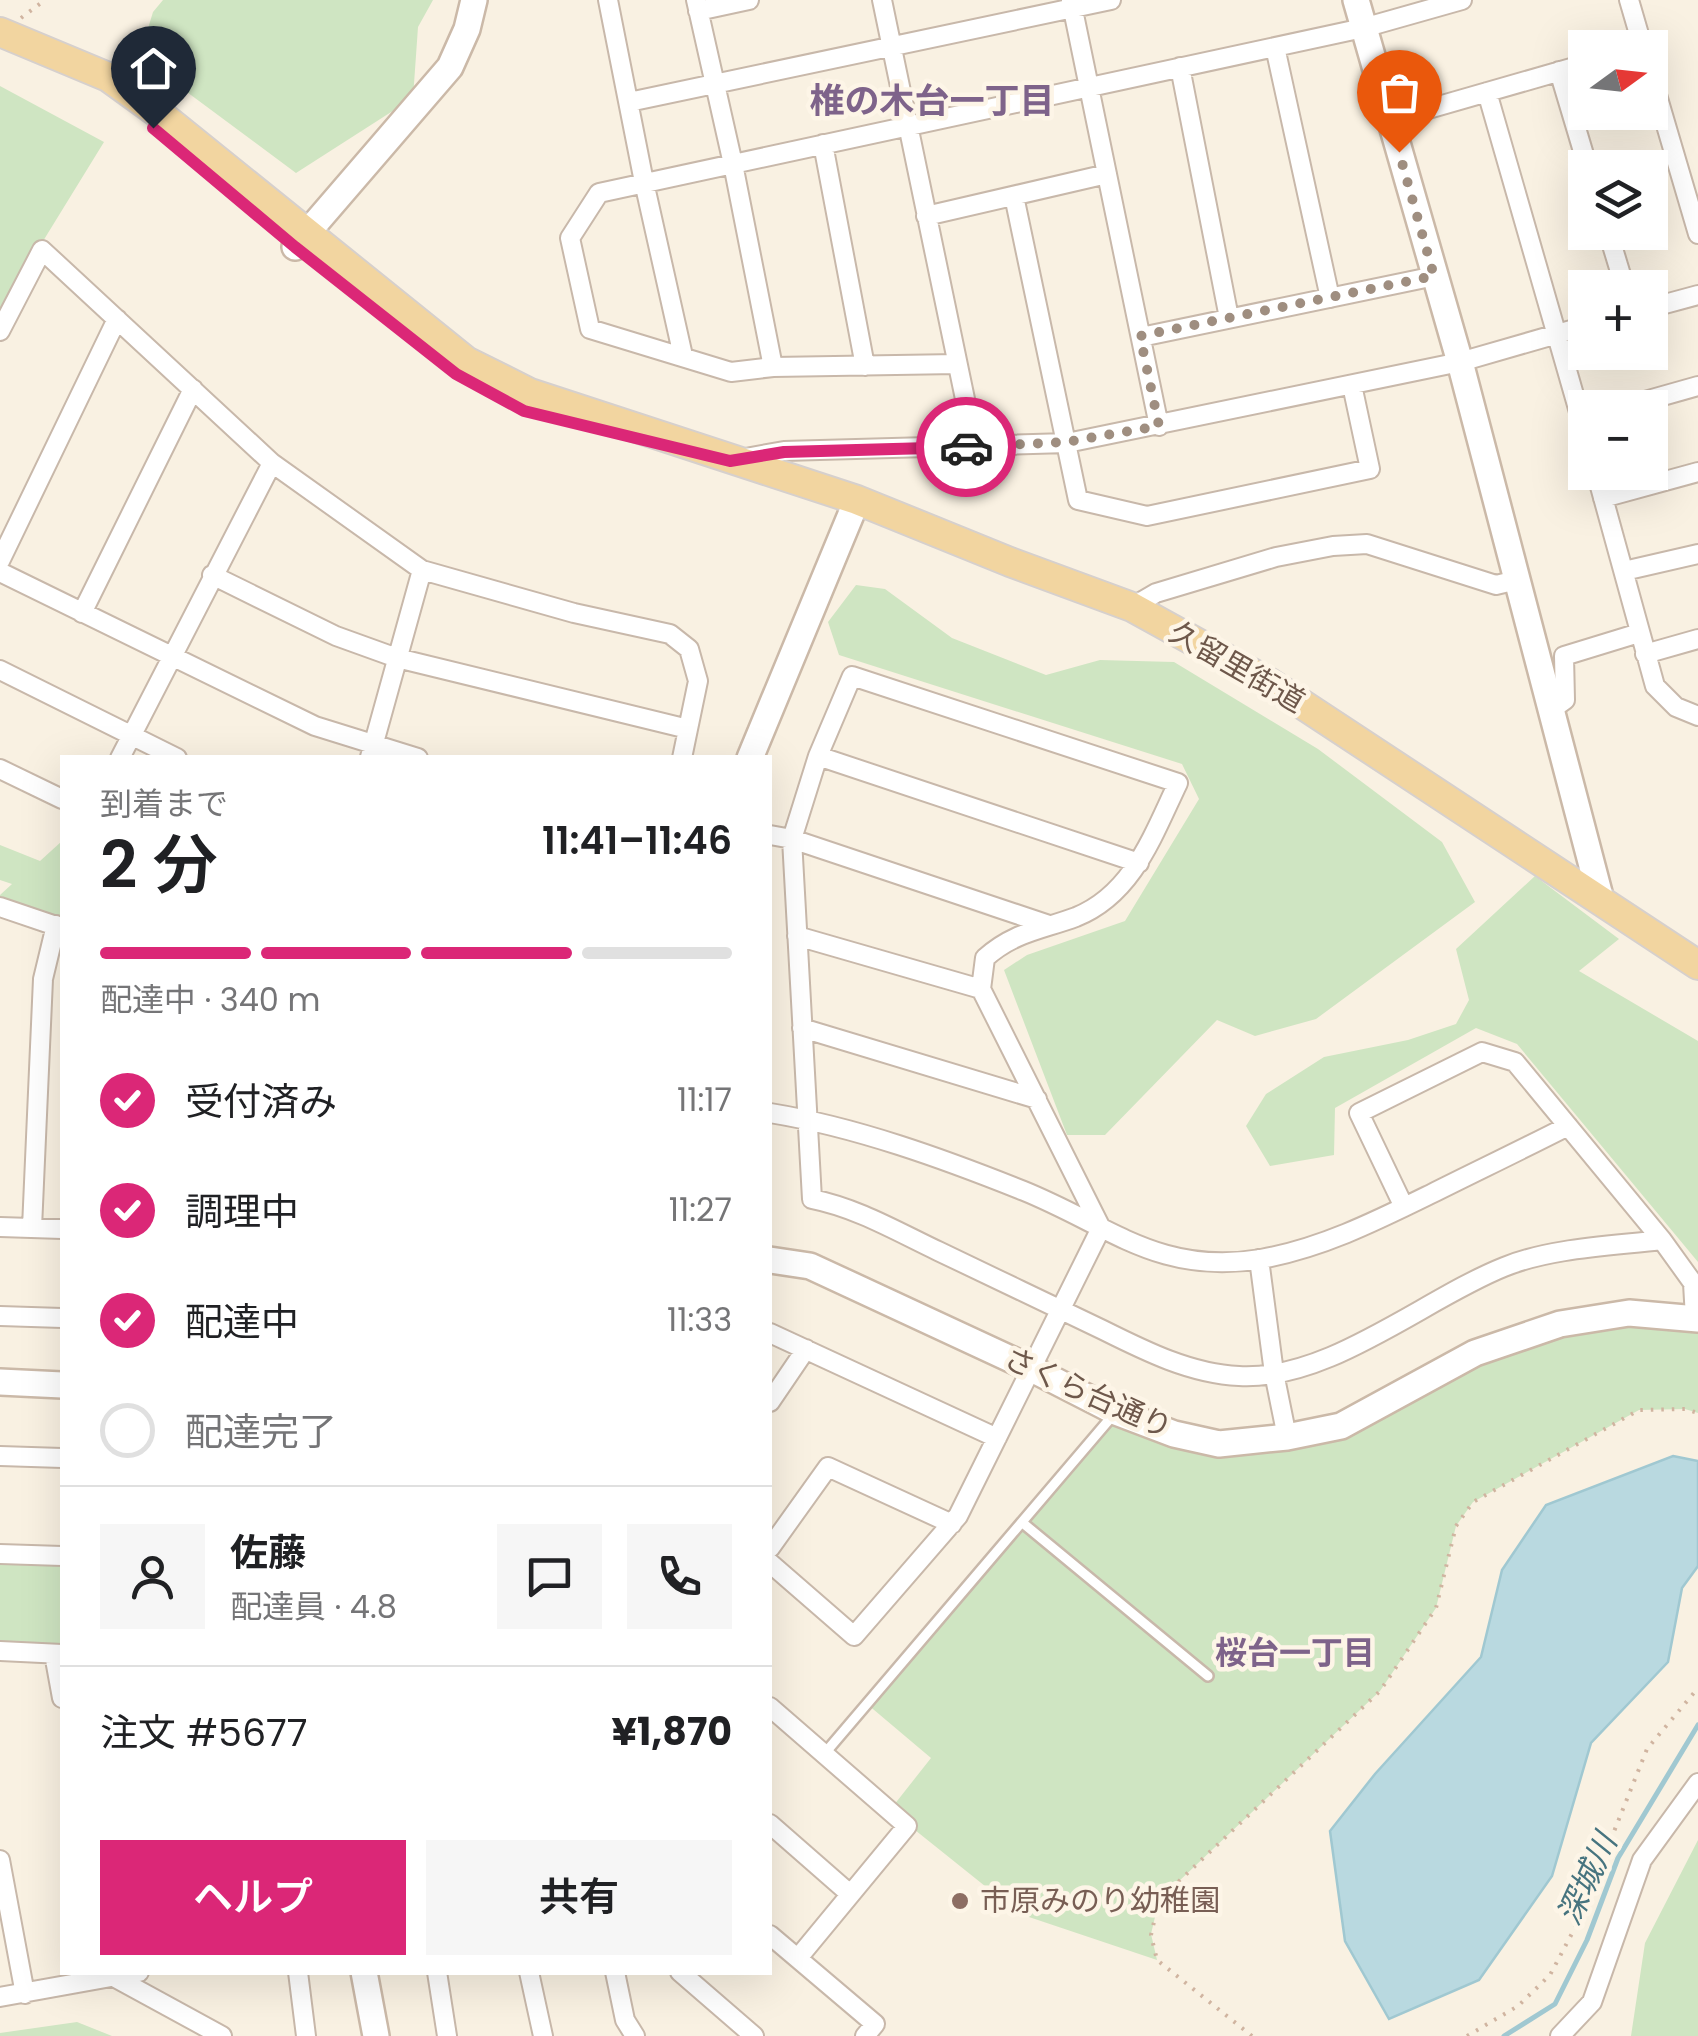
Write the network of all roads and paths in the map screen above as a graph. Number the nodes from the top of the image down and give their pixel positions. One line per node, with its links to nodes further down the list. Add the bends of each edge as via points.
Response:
1 (45, 0): 12 (path)
2 (474, 0): 37 (street, via 450,68)
3 (608, 0): 24 (street)
4 (749, 0): 11 (street)
5 (882, 0): 15 (street)
6 (1111, 0): 10 (street)
7 (1356, 0): 13 (street)
8 (1460, 0): 13 (street)
9 (1629, 0): 14 (street)
10 (1072, 4): 15 (street); 22 (street)
11 (697, 5): 21 (street)
12 (7, 27): 37 (main road, 久留里街道, via 108,78 162,116)
13 (1364, 28): 16 (street); 25 (street)
14 (1637, 30)
15 (891, 46): 21 (street); 27 (street)
16 (1276, 47): 18 (street); 40 (street)
17 (0, 52): 37 (main road, 久留里街道, via 96,91)
18 (1180, 68): 22 (street); 42 (street)
19 (1568, 69): 20 (street)
20 (1559, 71): 23 (street); 29 (street)
21 (713, 84): 24 (street); 30 (street)
22 (1089, 87): 27 (street); 31 (street)
23 (1487, 92): 25 (street); 46 (street)
24 (629, 102): 32 (street)
25 (1390, 120): 38 (street)
26 (1668, 123): 33 (street)
27 (908, 126): 28 (street); 35 (street)
28 (822, 144): 30 (street); 51 (street)
29 (1583, 150)
30 (733, 164): 32 (street); 52 (street)
31 (1107, 174): 34 (street); 47 (street)
32 (644, 182): 48 (street); 48 (street, via 600,193 570,238 590,329)
33 (1692, 192): 36 (street)
34 (1014, 196): 35 (street); 59 (street)
35 (926, 216): 50 (street)
36 (1698, 234)
37 (300, 240): 61 (main road, 久留里街道, via 456,374 524,411)
38 (1434, 276): 40 (street); 49 (street)
39 (1698, 294): 41 (street)
40 (1330, 298): 42 (street)
41 (1668, 303)
42 (1229, 318): 47 (street)
43 (117, 320): 44 (street, via 42,250); 55 (street); 68 (street)
44 (0, 331)
45 (1568, 331): 46 (street)
46 (1557, 334): 49 (street); 56 (street)
47 (1140, 336): 58 (street)
48 (683, 356): 52 (street, via 731,372)
49 (1460, 362): 53 (street); 73 (street)
50 (957, 364): 51 (street); 60 (street)
51 (866, 366): 52 (street)
52 (773, 367)
53 (1352, 385): 58 (street); 59 (street, via 1370,469 1146,516 1078,500)
54 (1698, 386): 57 (street)
55 (192, 389): 62 (street); 75 (street)
56 (1574, 390)
57 (1668, 394)
58 (1159, 426): 59 (street)
59 (1066, 442): 60 (street)
60 (975, 447): 61 (street, via 784,452)
61 (730, 461): 66 (main road, 久留里街道)
62 (272, 463): 69 (street); 72 (street)
63 (1698, 472): 65 (street)
64 (1601, 490): 65 (street)
65 (1603, 498): 70 (street)
66 (857, 500): 74 (main road, 久留里街道); 90 (street)
67 (1698, 554): 70 (street)
68 (0, 562)
69 (422, 570): 80 (street); 84 (street, via 670,634 689,649 698,681)
70 (1624, 571): 76 (street)
71 (0, 572): 75 (street)
72 (212, 575): 79 (street); 80 (street)
73 (1516, 580): 74 (street, via 1496,585 1367,544 1276,557); 82 (street)
74 (1132, 607): 97 (main road, 久留里街道, via 1270,683)
75 (82, 612): 79 (street)
76 (1639, 634): 78 (street); 82 (street, via 1564,656 1565,700)
77 (1698, 639): 78 (street)
78 (1645, 654): 83 (street, via 1655,686 1676,707)
79 (172, 658): 85 (street); 86 (street)
80 (397, 658): 84 (street); 86 (street)
81 (0, 670): 85 (street)
82 (1551, 710): 97 (street)
83 (1698, 716)
84 (688, 730): 89 (street)
85 (130, 735): 87 (street); 88 (street)
86 (371, 752)
87 (121, 755)
88 (170, 755)
89 (683, 755)
90 (751, 755)
91 (818, 756): 95 (street); 96 (street); 96 (street, via 852,676 1178,784)
92 (0, 769): 93 (street)
93 (60, 798)
94 (772, 835): 95 (street)
95 (792, 839): 99 (street); 101 (street)
96 (1139, 863): 99 (street, via 1116,894)
97 (1600, 900): 102 (main road, 久留里街道)
98 (0, 907): 100 (street)
99 (1050, 925): 103 (street, via 1006,940 984,958)
100 (59, 927): 111 (street, via 43,978)
101 (797, 936): 103 (street); 104 (street)
102 (1698, 965)
103 (981, 989): 105 (street)
104 (802, 1028): 105 (street); 107 (street)
105 (1037, 1098): 112 (street)
106 (772, 1113): 107 (street)
107 (807, 1119): 112 (street, via 957,1166); 117 (street, via 812,1200 845,1206)
108 (1568, 1126): 109 (street); 109 (street, via 1515,1062 1482,1052 1359,1114); 114 (street)
109 (1404, 1207): 115 (street, via 1326,1243)
110 (0, 1227): 111 (street)
111 (32, 1228): 113 (street)
112 (1100, 1228): 115 (street, via 1162,1256); 117 (street)
113 (60, 1229)
114 (1662, 1240): 120 (street, via 1692,1283); 124 (street, via 1505,1266 1332,1357)
115 (1259, 1259): 124 (street)
116 (772, 1260): 123 (street, さくら台通り, via 810,1266)
117 (1062, 1310): 123 (street); 124 (street, via 1157,1356 1208,1371)
118 (0, 1316): 119 (street)
119 (60, 1318)
120 (1696, 1318): 130 (street, さくら台通り, via 1629,1313 1560,1324 1476,1353 1340,1426)
121 (772, 1334): 122 (street)
122 (806, 1349): 127 (street); 131 (street)
123 (1032, 1369): 128 (street, さくら台通り); 131 (street)
124 (1274, 1372): 130 (street)
125 (0, 1382): 126 (street)
126 (60, 1385)
127 (772, 1399)
128 (1116, 1412): 130 (street, さくら台通り, via 1219,1444); 135 (lane)
129 (1698, 1413): 169 (path, via 1639,1410 1473,1502 1456,1526 1436,1608 1380,1691 1159,1900 1151,1934 1157,1960)
130 (1287, 1437)
131 (997, 1438): 134 (street)
132 (0, 1456): 133 (street)
133 (60, 1458)
134 (952, 1524): 136 (street, via 828,1467); 139 (street, via 854,1636)
135 (1024, 1524): 142 (lane); 145 (lane)
136 (772, 1545)
137 (0, 1554): 138 (street)
138 (60, 1556)
139 (772, 1565)
140 (0, 1651): 141 (street)
141 (58, 1654)
142 (1208, 1676)
143 (1698, 1688): 170 (path, via 1647,1749 1578,1924 1550,1975 1518,2006)
144 (772, 1708): 145 (street)
145 (825, 1753): 149 (street, via 908,1826)
146 (1698, 1783): 171 (street, via 1642,1860 1592,2002)
147 (772, 1826): 149 (street)
148 (0, 1860): 159 (street)
149 (850, 1894): 151 (street)
150 (772, 1937): 151 (street)
151 (798, 1958): 168 (street, via 875,2024)
152 (114, 1975): 159 (street); 161 (street)
153 (298, 1975): 162 (street)
154 (365, 1975): 163 (street)
155 (438, 1975): 164 (street)
156 (530, 1975): 165 (street)
157 (617, 1975): 166 (street, via 625,2020)
158 (683, 1975): 167 (street)
159 (24, 1994): 160 (street)
160 (0, 1997)
161 (222, 2036)
162 (306, 2036)
163 (376, 2036)
164 (447, 2036)
165 (543, 2036)
166 (635, 2036)
167 (754, 2036)
168 (865, 2036)
169 (1252, 2036)
170 (1467, 2036)
171 (1560, 2036)

